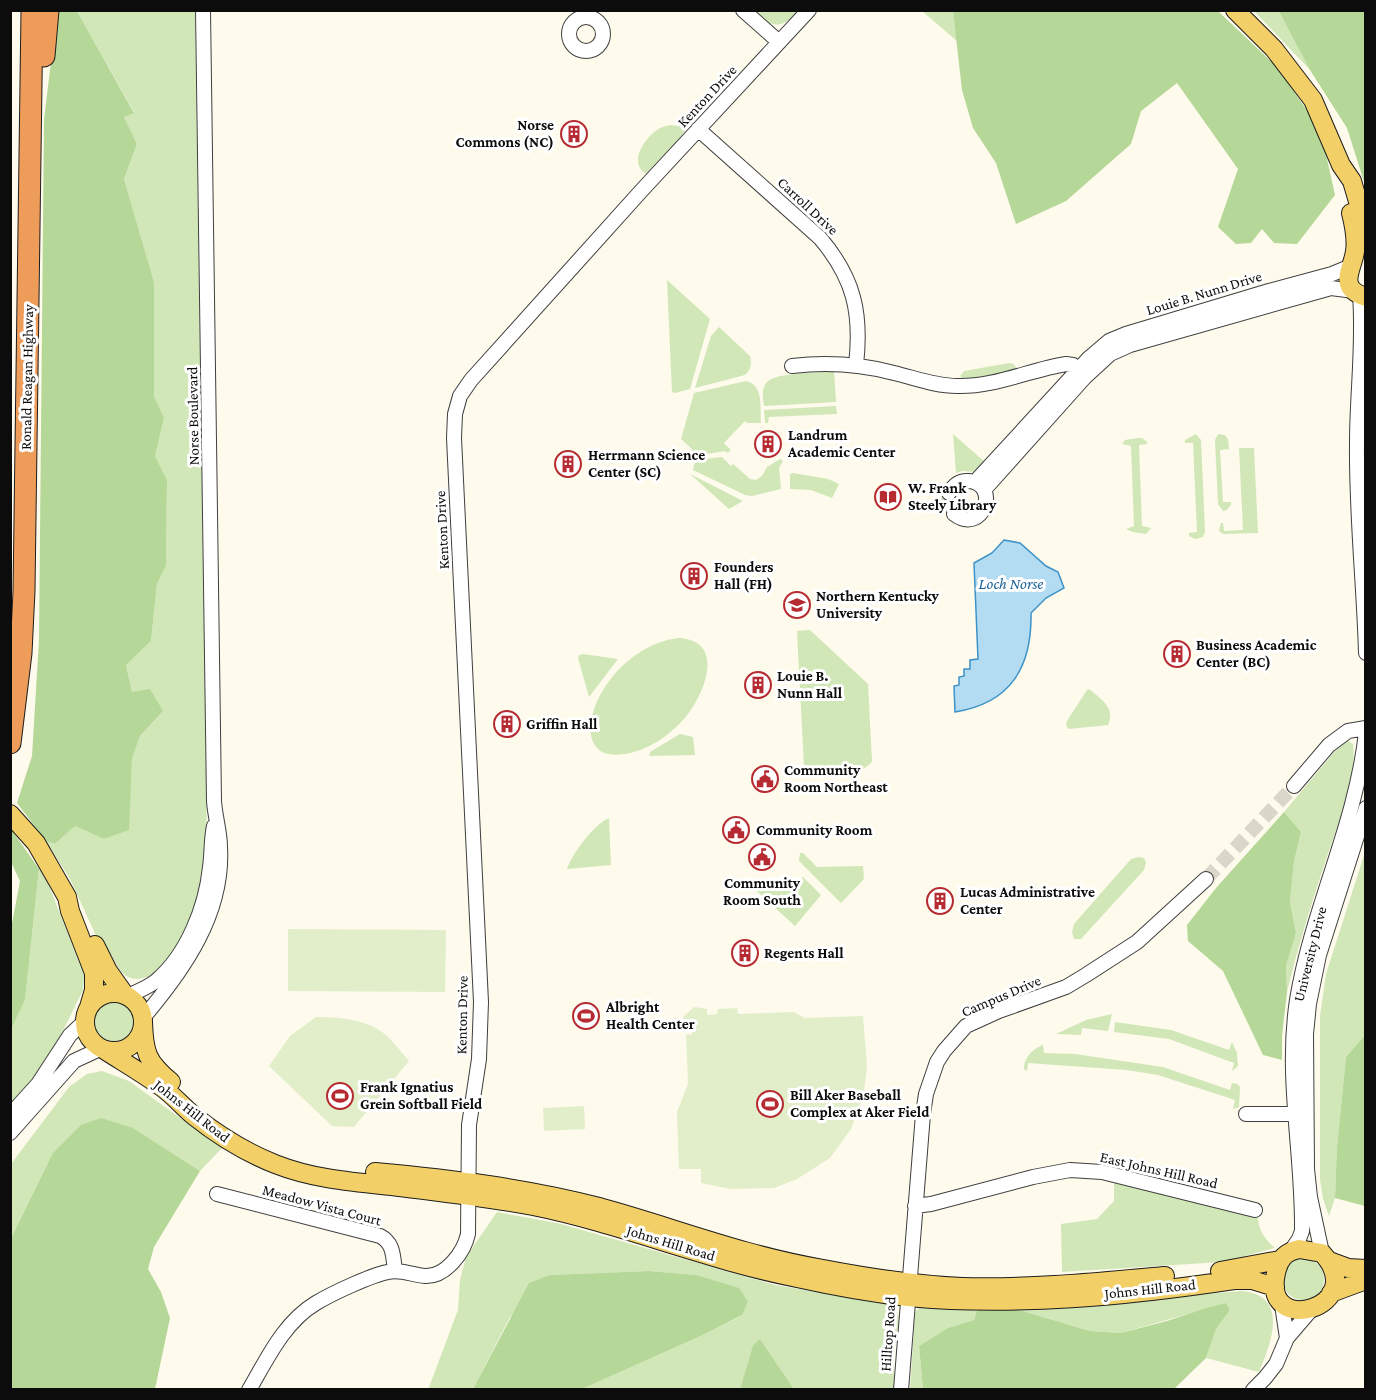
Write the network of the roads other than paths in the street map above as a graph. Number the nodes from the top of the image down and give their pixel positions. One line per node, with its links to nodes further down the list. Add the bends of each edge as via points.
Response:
1 (32, 10): 9 (highway, Ronald Reagan Highway)
2 (48, 10): 9 (highway)
3 (203, 10): 26 (street, Norse Boulevard)
4 (743, 10): 7 (street)
5 (809, 10): 7 (street, Kenton Drive)
6 (1235, 10): 10 (main road, via 1274,49 1313,100)
7 (779, 42): 8 (street, Kenton Drive)
8 (698, 129): 14 (street, Carroll Drive, via 820,238 835,256 858,314); 37 (street, Kenton Drive, via 471,380 460,396 455,414 481,1002 479,1059 469,1118)
9 (30, 137): 22 (highway, Ronald Reagan Highway, via 24,591)
10 (1341, 165): 11 (main road, via 1352,181); 12 (main road, via 1342,184 1354,223)
11 (1364, 222)
12 (1356, 260): 13 (main road, via 1348,279); 16 (street, Louie B. Nunn Drive, via 1332,274 1109,341 1089,358)
13 (1360, 294): 16 (street, Louie B. Nunn Drive, via 1331,288 1130,345); 20 (street, via 1357,442)
14 (856, 365): 15 (street); 16 (street, via 956,386 997,382 1066,364)
15 (792, 366)
16 (1082, 374): 17 (street, Louie B. Nunn Drive)
17 (979, 486): 18 (street, via 969,481 958,483); 19 (street, via 986,502 978,516 964,519)
18 (949, 493)
19 (954, 514)
20 (1365, 653)
21 (1365, 730): 23 (street, via 1348,731 1329,745); 34 (street, University Drive, via 1353,803 1304,962 1297,999 1292,1052)
22 (10, 743)
23 (1294, 786)
24 (1365, 808): 42 (street, University Drive, via 1319,955 1309,1005 1307,1169)
25 (10, 814): 28 (main road, via 45,857)
26 (215, 821): 29 (street, Norse Boulevard, via 204,902 193,930 159,978); 31 (street, Norse Boulevard, via 220,864 214,904 190,956)
27 (1206, 879): 39 (street, Campus Drive, via 1137,942 1100,966 1066,987 966,1026 956,1036 937,1062 926,1094)
28 (67, 897): 29 (main road, via 79,910 108,971); 30 (main road, via 94,973)
29 (126, 996): 30 (main road, via 101,996); 31 (main road, via 138,1006)
30 (87, 1014): 32 (main road, via 86,1029); 35 (street, via 38,1084)
31 (143, 1021): 32 (main road, via 130,1046); 37 (main road, Johns Hill Road, via 146,1053 158,1071 209,1115 260,1145 328,1167)
32 (103, 1048): 36 (street, via 74,1061); 37 (main road, Johns Hill Road, via 166,1090 222,1137 276,1164 340,1181)
33 (1246, 1114): 34 (street)
34 (1294, 1114): 41 (street, University Drive, via 1302,1231)
35 (10, 1115)
36 (10, 1133)
37 (469, 1189): 44 (street, Kenton Drive, via 468,1234 455,1260 427,1276); 47 (main road, Johns Hill Road, via 539,1193 787,1262)
38 (217, 1194): 44 (street, Meadow Vista Court, via 380,1236 391,1247)
39 (915, 1206): 40 (street, East Johns Hill Road, via 1070,1170 1102,1173); 47 (street, Campus Drive)
40 (1255, 1210)
41 (1286, 1255): 42 (main road, via 1307,1249); 46 (main road, via 1275,1276); 47 (main road, Johns Hill Road, via 1203,1274)
42 (1326, 1257): 43 (main road, via 1348,1268); 48 (main road, via 1335,1280)
43 (1365, 1269)
44 (395, 1271): 52 (street, via 333,1294 308,1309 287,1329)
45 (1365, 1280): 48 (main road)
46 (1275, 1287): 47 (main road, Johns Hill Road, via 1252,1280 1234,1280 1045,1299 971,1300); 49 (main road)
47 (908, 1289): 53 (street, Hilltop Road)
48 (1331, 1293): 50 (main road)
49 (1282, 1305): 50 (main road); 51 (street)
50 (1311, 1310): 51 (street)
51 (1287, 1338): 54 (street, via 1275,1364)
52 (249, 1389)
53 (901, 1389)
54 (1253, 1389)

